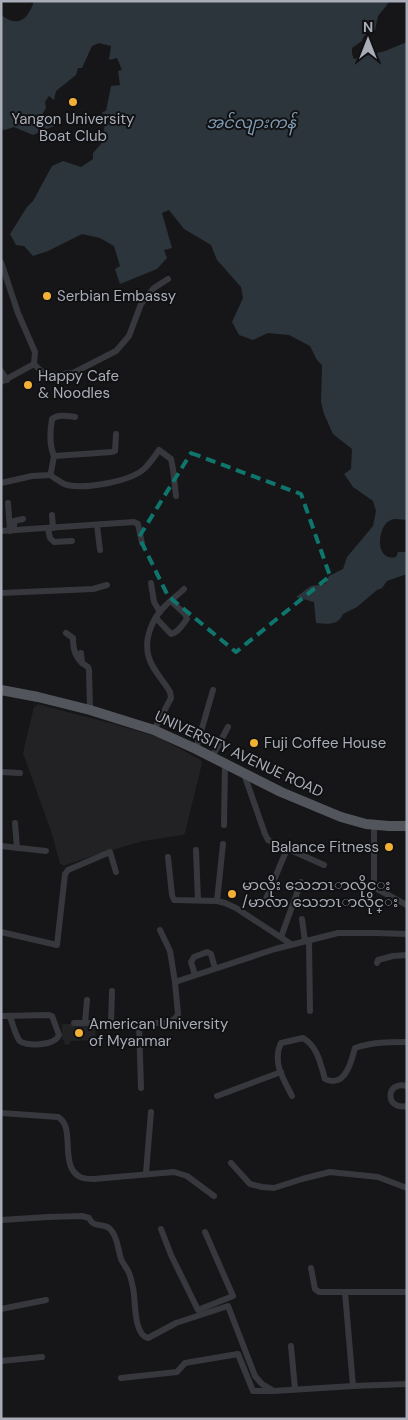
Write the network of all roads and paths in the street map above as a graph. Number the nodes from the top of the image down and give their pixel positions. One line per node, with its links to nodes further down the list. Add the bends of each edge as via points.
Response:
1 (1, 262): 3 (street, via 35,352)
2 (168, 279): 3 (street, via 154,288 141,304 129,336 116,350 73,373 49,375)
3 (34, 364): 5 (street)
4 (1, 371): 5 (street)
5 (4, 381)
6 (75, 417): 8 (street, via 61,416 52,420 50,440)
7 (116, 434): 8 (street, via 115,451)
8 (54, 456): 9 (street)
9 (50, 475): 10 (street); 11 (street, via 66,484 107,484 140,472 159,450 171,459)
10 (1, 483)
11 (176, 496)
12 (8, 503): 17 (street)
13 (52, 515): 16 (street)
14 (23, 519): 17 (street, via 14,521)
15 (97, 525): 16 (street); 20 (street, via 134,522 138,524); 21 (street)
16 (50, 528): 17 (street); 19 (street, via 50,538 54,542)
17 (12, 531): 18 (street)
18 (1, 532)
19 (72, 541)
20 (142, 543)
21 (100, 550)
22 (151, 583): 27 (street)
23 (107, 585): 25 (street, via 93,589)
24 (184, 589): 26 (street)
25 (1, 593)
26 (171, 601): 27 (street); 27 (street, via 187,619 177,630 171,634)
27 (158, 615): 35 (street, via 148,634 149,659 171,698)
28 (66, 634): 30 (street, via 73,638 74,652)
29 (81, 653): 30 (street)
30 (82, 663): 33 (street, via 89,670)
31 (1, 690): 33 (main road, UNIVERSITY AVENUE ROAD)
32 (213, 690): 36 (street)
33 (90, 710): 35 (main road, UNIVERSITY AVENUE ROAD)
34 (228, 728): 37 (street)
35 (154, 730): 36 (main road, UNIVERSITY AVENUE ROAD)
36 (196, 749): 37 (main road, UNIVERSITY AVENUE ROAD)
37 (212, 757): 38 (main road, UNIVERSITY AVENUE ROAD)
38 (225, 764): 41 (main road, UNIVERSITY AVENUE ROAD); 43 (street)
39 (1, 772): 40 (street)
40 (20, 773)
41 (244, 774): 44 (main road, UNIVERSITY AVENUE ROAD, via 341,817); 49 (street, via 268,840)
42 (15, 822): 48 (street)
43 (224, 825)
44 (374, 825): 45 (main road, UNIVERSITY AVENUE ROAD); 59 (street, via 374,884)
45 (407, 826)
46 (223, 844): 58 (street)
47 (1, 846): 48 (street)
48 (17, 848): 51 (street)
49 (287, 849): 53 (street); 56 (street)
50 (196, 850): 57 (street)
51 (46, 851)
52 (168, 857): 57 (street, via 172,898)
53 (324, 865)
54 (116, 872): 62 (street, via 110,852 64,874 57,945)
55 (301, 882): 64 (street)
56 (266, 899)
57 (198, 900): 58 (street)
58 (217, 901): 64 (street, via 236,908)
59 (407, 906)
60 (302, 919): 65 (street)
61 (160, 930): 71 (street, via 170,951)
62 (1, 932)
63 (407, 934): 65 (street, via 338,933)
64 (280, 937): 66 (street)
65 (307, 940): 66 (street); 74 (street)
66 (291, 944): 69 (street)
67 (407, 955): 68 (street, via 384,958)
68 (376, 963)
69 (215, 968): 70 (street); 70 (street, via 211,954 194,956 191,962)
70 (195, 975): 71 (street)
71 (175, 982): 80 (street, via 177,1017 164,1024)
72 (112, 991): 79 (street)
73 (87, 1000): 78 (street)
74 (310, 1012)
75 (1, 1016): 76 (street)
76 (10, 1017): 76 (street, via 52,1016 59,1035 48,1043 23,1043)
77 (74, 1023): 78 (street)
78 (85, 1023): 79 (street)
79 (111, 1024): 80 (street)
80 (139, 1024): 84 (street)
81 (407, 1042): 82 (street, via 376,1043 355,1048 344,1075 333,1081 325,1079 316,1050 309,1042 303,1038 293,1040 281,1043 277,1051)
82 (281, 1072): 85 (street); 86 (street)
83 (407, 1086): 87 (street, via 398,1086 390,1096 396,1105)
84 (141, 1088)
85 (217, 1096)
86 (292, 1096)
87 (407, 1106)
88 (151, 1112): 91 (street)
89 (1, 1113): 91 (street, via 61,1118 66,1124 70,1164 74,1173 82,1178)
90 (231, 1163): 92 (street, via 250,1184 262,1187 274,1188 330,1172 378,1177)
91 (146, 1174): 93 (street, via 174,1172 187,1176)
92 (407, 1188)
93 (214, 1196)
94 (1, 1220): 101 (street, via 82,1216 89,1218 92,1224 111,1230 129,1273 136,1320 145,1337)
95 (161, 1229): 101 (street, via 198,1310)
96 (205, 1232): 101 (street, via 233,1296)
97 (311, 1268): 98 (street, via 315,1289 319,1292)
98 (345, 1292): 99 (street); 108 (street)
99 (407, 1292)
100 (46, 1300): 102 (street)
101 (229, 1302): 110 (street, via 254,1376)
102 (1, 1309)
103 (291, 1346): 109 (street)
104 (42, 1357): 105 (street)
105 (1, 1361)
106 (121, 1378): 110 (street, via 178,1372 185,1363 238,1354 253,1391)
107 (407, 1384): 108 (street)
108 (352, 1386): 109 (street)
109 (295, 1389): 110 (street)
110 (274, 1390)

